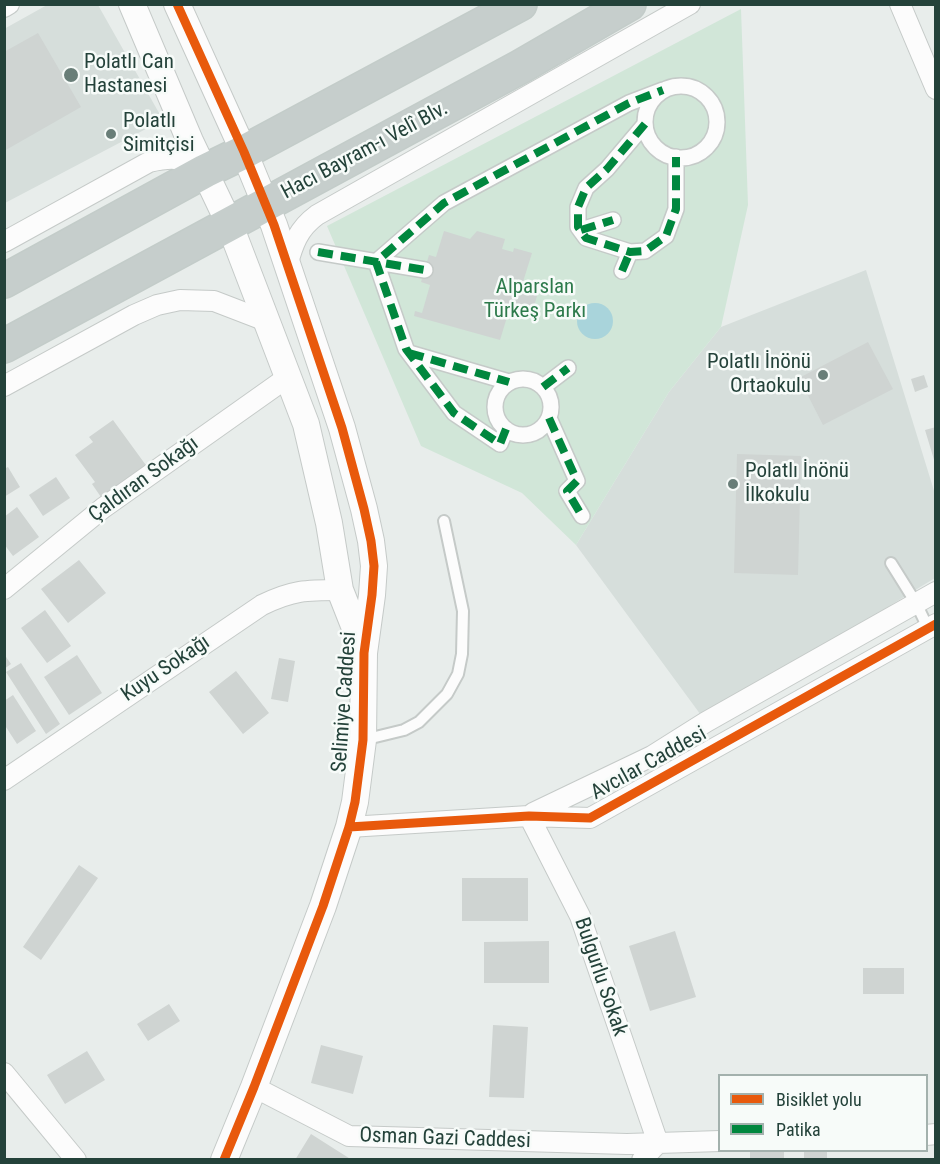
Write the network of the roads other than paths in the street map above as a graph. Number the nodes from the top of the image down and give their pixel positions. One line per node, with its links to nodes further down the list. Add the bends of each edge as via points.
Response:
1 (9, 4): 8 (street)
2 (132, 4): 14 (street, Selimiye Caddesi)
3 (177, 4): 12 (street, Selimiye Caddesi)
4 (520, 4): 12 (highway)
5 (628, 4): 15 (highway, Hacı Bayram-ı Velî Blv.)
6 (690, 4): 23 (street, via 317,215 296,236)
7 (900, 4): 9 (street)
8 (4, 7)
9 (936, 89)
10 (663, 90): 11 (street, via 647,107); 13 (street, via 687,86 698,90 714,107 717,118 716,130 703,150 693,156); 22 (street, via 629,104 444,203)
11 (645, 124): 13 (street, via 650,142 659,151); 18 (street, via 607,170 586,188 578,207)
12 (244, 152): 14 (highway); 15 (street, Selimiye Caddesi)
13 (676, 157): 21 (street, via 676,209 666,236 645,251)
14 (205, 171): 17 (street, Selimiye Caddesi); 19 (street, via 183,159 149,162); 26 (highway)
15 (265, 204): 17 (highway, Hacı Bayram-ı Velî Blv.); 23 (street, Selimiye Caddesi)
16 (612, 220): 18 (street)
17 (229, 223): 27 (street, Selimiye Caddesi); 28 (highway, Hacı Bayram-ı Velî Blv.)
18 (581, 230): 21 (street, via 586,238)
19 (4, 242)
20 (318, 252): 22 (street)
21 (630, 252): 25 (street)
22 (376, 262): 24 (street); 29 (street)
23 (287, 266): 45 (street, Selimiye Caddesi, via 342,428 371,541 374,566)
24 (425, 270)
25 (622, 271)
26 (4, 281)
27 (266, 321): 31 (street, Selimiye Caddesi); 33 (street, via 214,301 180,300 157,305)
28 (4, 346)
29 (409, 353): 32 (street); 36 (street, via 454,412 500,444)
30 (568, 368): 34 (street)
31 (288, 377): 40 (street, Çaldıran Sokağı, via 111,502); 41 (street, Selimiye Caddesi, via 306,424)
32 (509, 382): 34 (street, via 527,379); 36 (street, via 495,405 499,423)
33 (4, 386)
34 (543, 387): 35 (street, via 551,404)
35 (549, 418): 36 (street, via 533,433 524,435); 37 (street, via 577,481 567,491)
36 (506, 429)
37 (582, 516)
38 (444, 520): 46 (lane, via 463,611 458,675 447,694 419,722 404,730)
39 (891, 563): 43 (lane)
40 (4, 589)
41 (340, 590): 45 (street, Selimiye Caddesi); 47 (street, Kuyu Sokağı, via 304,590 262,605)
42 (936, 592): 43 (street, Avcılar Caddesi)
43 (916, 603): 44 (lane); 48 (street, Avcılar Caddesi, via 652,756)
44 (932, 626): 48 (street, Avcılar Caddesi, via 590,818)
45 (364, 653): 46 (street, Selimiye Caddesi)
46 (363, 740): 49 (street, Selimiye Caddesi)
47 (4, 780)
48 (529, 816): 49 (street, Avcılar Caddesi); 53 (street, Bulgurlu Sokak, via 580,916)
49 (349, 827): 51 (street, Selimiye Caddesi)
50 (7, 1081): 54 (street)
51 (254, 1087): 53 (street, Osman Gazi Caddesi, via 349,1136); 55 (street, Selimiye Caddesi)
52 (718, 1141): 53 (street, Osman Gazi Caddesi)
53 (658, 1143): 56 (street)
54 (76, 1160)
55 (224, 1160)
56 (642, 1160)

